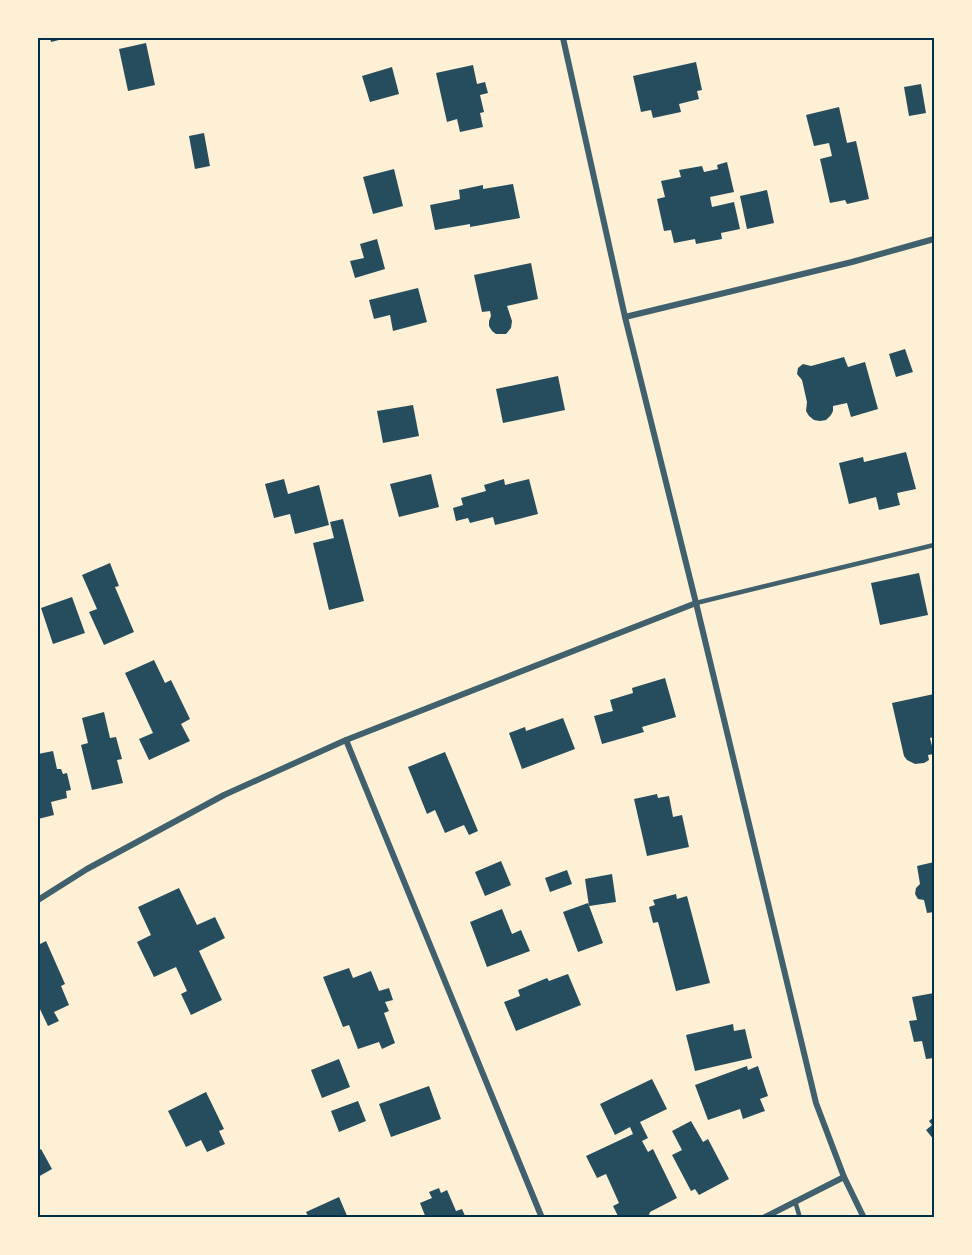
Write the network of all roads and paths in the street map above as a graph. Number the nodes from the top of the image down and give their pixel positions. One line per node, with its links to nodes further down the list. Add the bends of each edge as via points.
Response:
1 (563, 38): 3 (street)
2 (934, 238): 3 (street)
3 (625, 317): 5 (street)
4 (934, 545): 5 (lane)
5 (696, 603): 6 (street); 8 (street, via 816,1103)
6 (346, 740): 7 (street, via 224,795); 10 (street)
7 (38, 900)
8 (844, 1177): 9 (street); 13 (street)
9 (795, 1202): 11 (street); 12 (lane)
10 (542, 1218)
11 (763, 1218)
12 (800, 1218)
13 (864, 1218)

